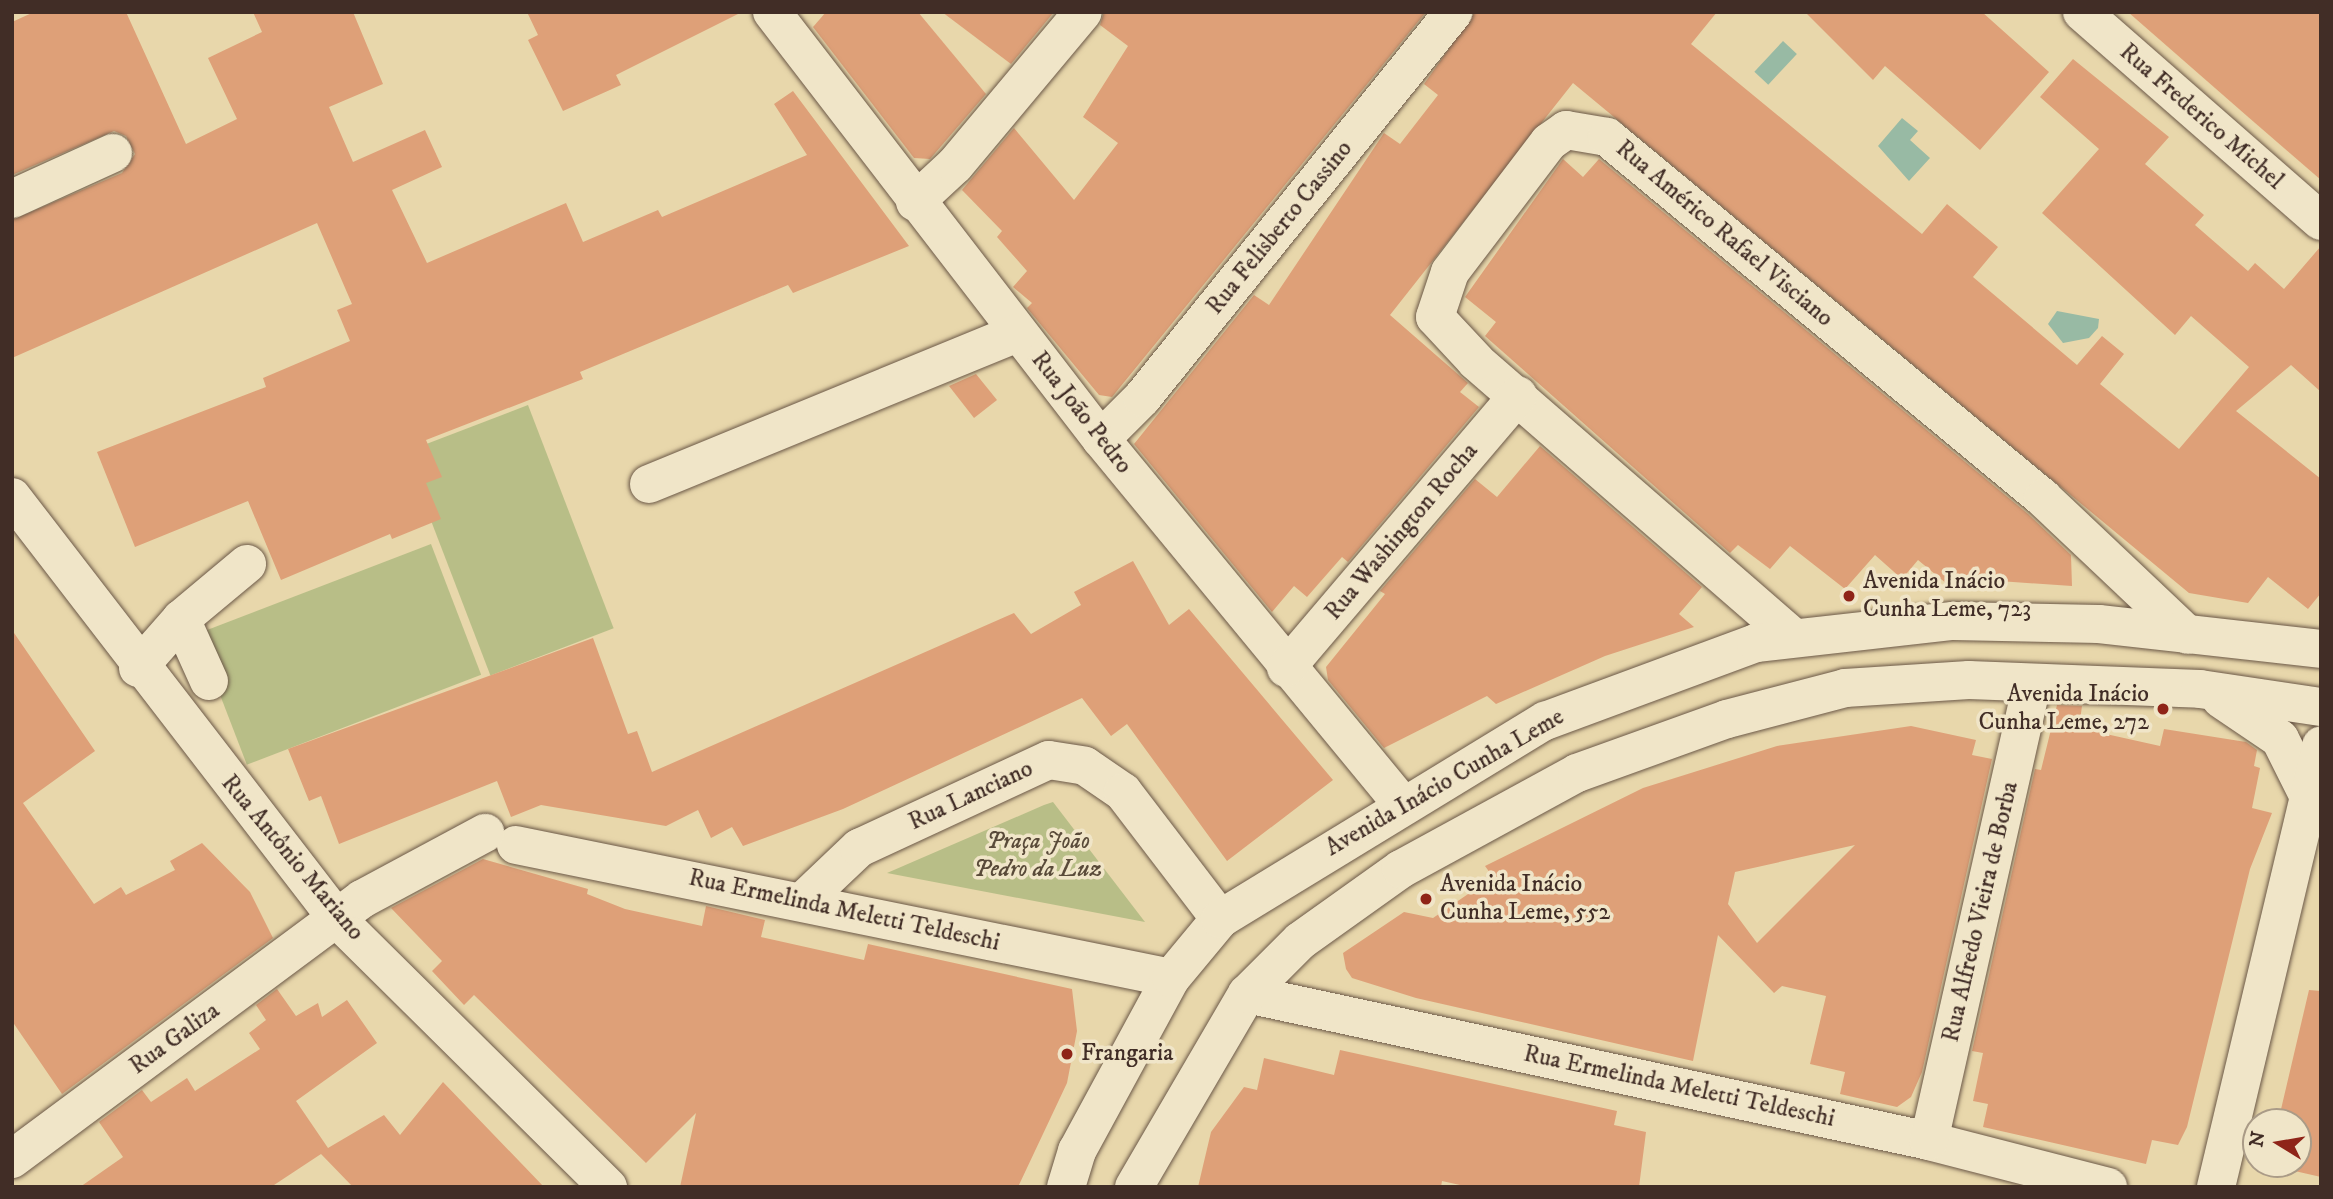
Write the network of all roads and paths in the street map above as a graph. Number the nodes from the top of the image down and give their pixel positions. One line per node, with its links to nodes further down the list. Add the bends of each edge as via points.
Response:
1 (772, 12): 7 (street, Rua João Pedro)
2 (1083, 12): 7 (street, via 955,165)
3 (1454, 12): 11 (street, Rua Felisberto Cassino, via 1142,398)
4 (2082, 12): 8 (street, Rua Frederico Michel)
5 (113, 153): 6 (street)
6 (12, 199)
7 (915, 202): 9 (street, Rua João Pedro)
8 (2321, 221)
9 (1018, 332): 11 (street, Rua João Pedro); 12 (street)
10 (1518, 395): 16 (street, Rua Américo Rafael Visciano, via 1447,333 1435,317 1438,296 1549,142 1566,130 1585,130 1607,137 2043,498); 17 (street, Rua Américo Rafael Visciano); 20 (street, Rua Washington Rocha)
11 (1101, 439): 20 (street, Rua João Pedro)
12 (649, 484)
13 (12, 497): 19 (street, Rua Antônio Mariano)
14 (247, 564): 15 (street)
15 (181, 619): 19 (street); 21 (street)
16 (2188, 635): 17 (street, Avenida Inácio Cunha Leme, via 2099,624 1953,621); 18 (street, Avenida Inácio Cunha Leme)
17 (1793, 637): 27 (street, Avenida Inácio Cunha Leme, via 1756,643 1545,721)
18 (2321, 649)
19 (138, 668): 32 (street, Rua Antônio Mariano)
20 (1286, 668): 27 (street, Rua João Pedro)
21 (209, 681)
22 (2032, 683): 23 (street); 35 (street, via 1845,688 1727,719 1577,773 1401,869 1300,941); 36 (street, Rua Alfredo Vieira de Borba)
23 (2200, 689): 24 (street); 26 (street, via 2241,708 2280,739)
24 (2321, 707)
25 (2321, 745): 26 (street)
26 (2307, 793): 33 (street)
27 (1402, 804): 31 (street, Avenida Inácio Cunha Leme)
28 (500, 839): 30 (street, Rua Ermelinda Meletti Teldeschi); 32 (street, Rua Galiza, via 362,899)
29 (2321, 842): 33 (street)
30 (802, 902): 31 (street, Rua Lanciano, via 859,848 1049,760 1085,766 1123,792); 34 (street, Rua Ermelinda Meletti Teldeschi)
31 (1220, 919): 34 (street, Avenida Inácio Cunha Leme)
32 (338, 920): 37 (street, Rua Galiza); 38 (street, Rua Antônio Mariano)
33 (2283, 924): 42 (street)
34 (1171, 978): 39 (street, Avenida Inácio Cunha Leme, via 1077,1151)
35 (1247, 994): 36 (street, Rua Ermelinda Meletti Teldeschi); 40 (street)
36 (1930, 1141): 41 (street, Rua Ermelinda Meletti Teldeschi)
37 (12, 1158)
38 (608, 1187)
39 (1066, 1187)
40 (1134, 1187)
41 (2108, 1187)
42 (2216, 1187)

